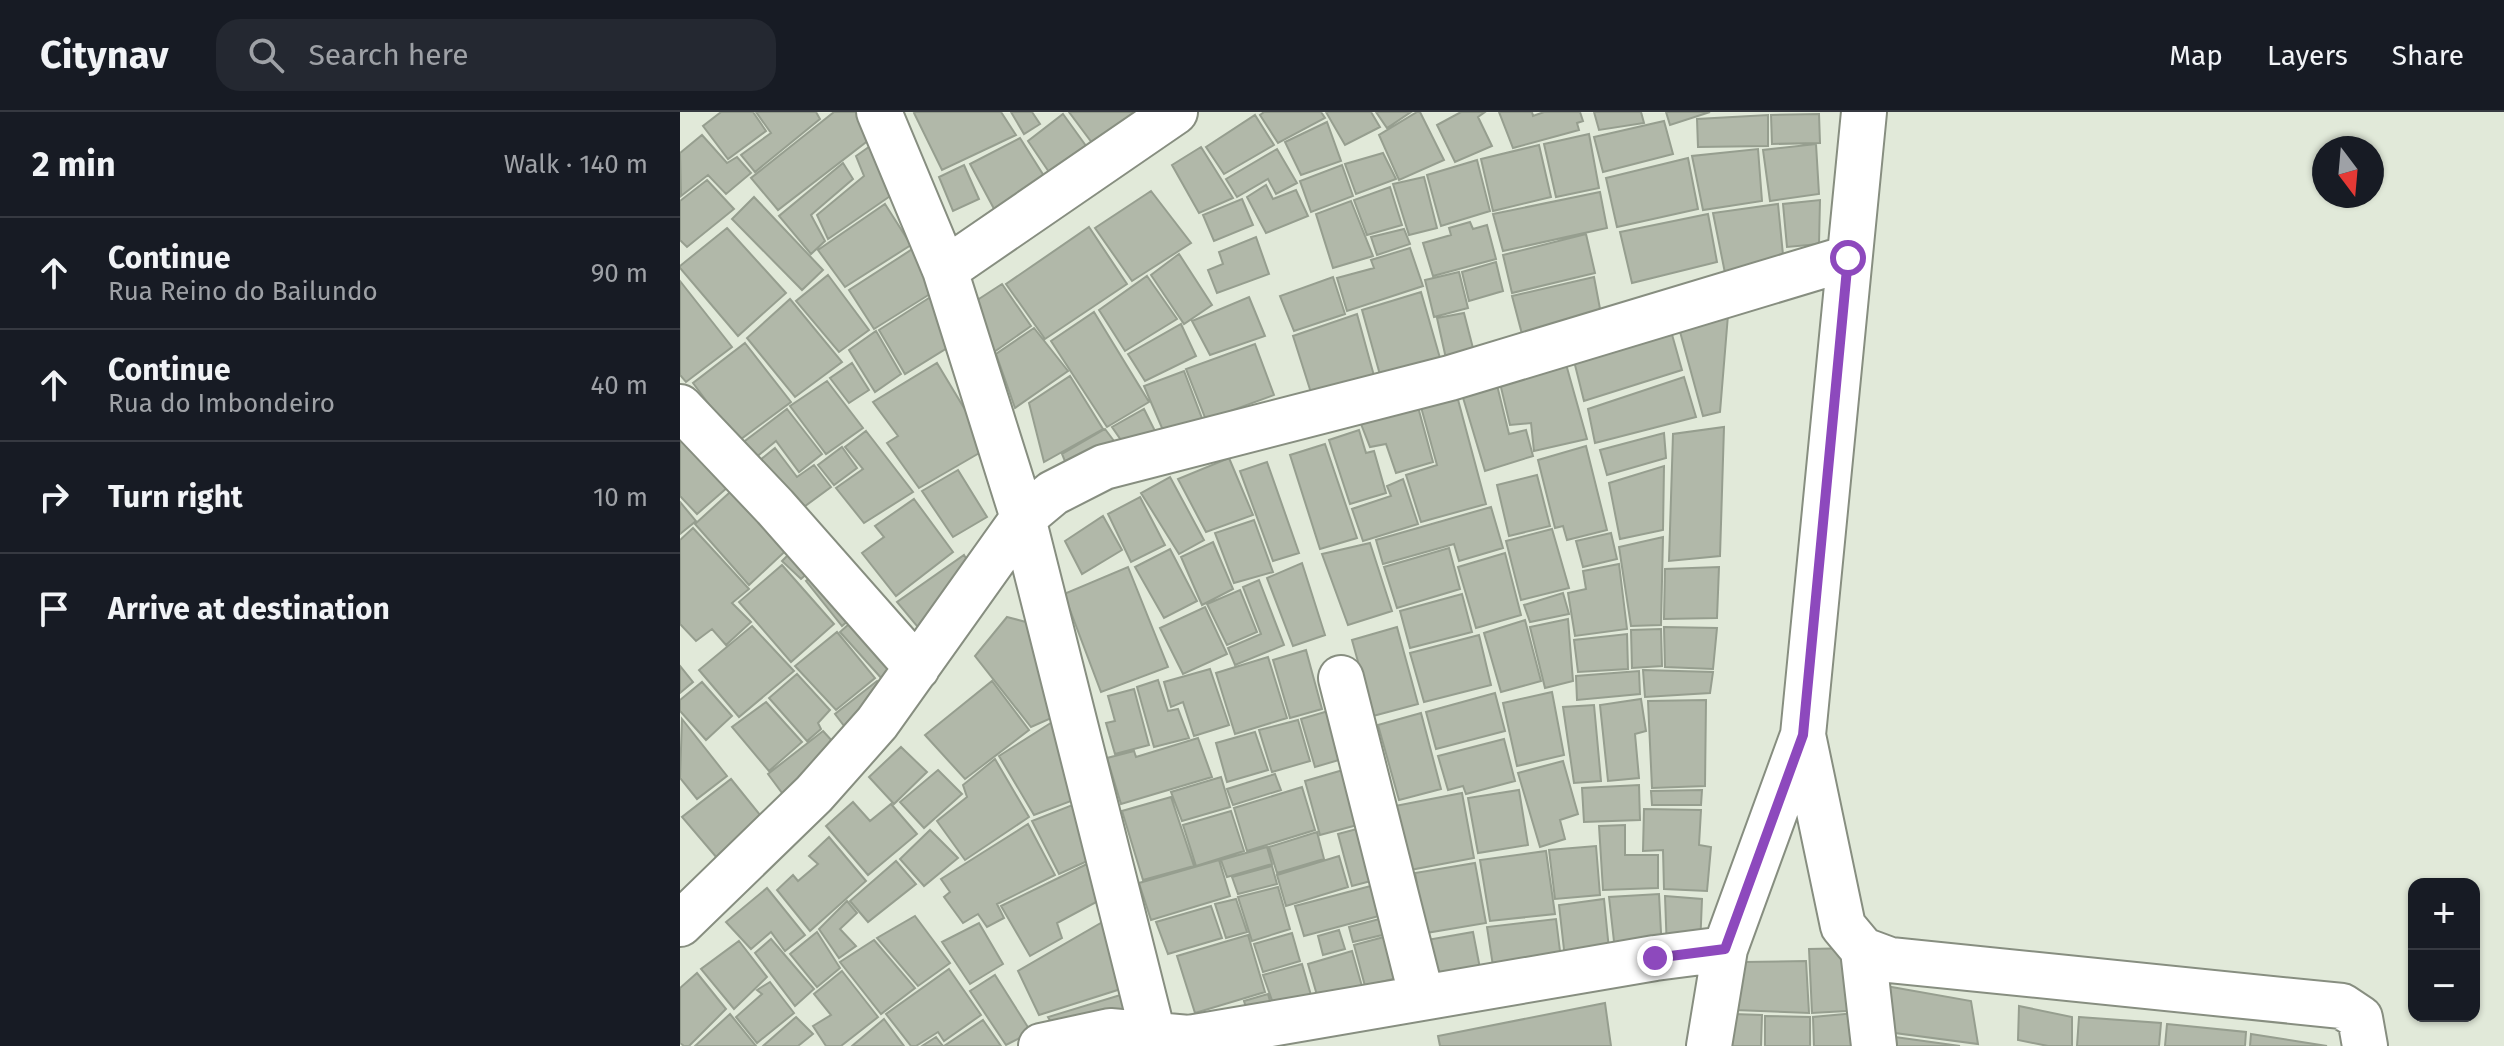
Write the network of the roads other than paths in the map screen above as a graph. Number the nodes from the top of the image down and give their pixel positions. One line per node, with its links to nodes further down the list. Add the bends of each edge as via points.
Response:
1 (879, 112): 5 (street)
2 (1175, 112): 5 (street)
3 (1864, 112): 4 (street)
4 (1848, 258): 7 (street, via 1450,378 1104,467 1053,493); 10 (street)
5 (945, 270): 7 (street)
6 (680, 407): 8 (street)
7 (1023, 518): 8 (street); 15 (street)
8 (917, 668): 11 (street, via 814,794)
9 (1341, 678): 14 (street)
10 (1803, 735): 12 (street); 13 (street, via 1843,926)
11 (680, 924)
12 (1725, 949): 14 (street); 17 (street)
13 (1863, 950): 18 (street); 19 (street, via 1890,960 2342,1006 2360,1018)
14 (1422, 998): 15 (street)
15 (1155, 1041): 16 (street, via 1110,1031)
16 (1041, 1046)
17 (1709, 1046)
18 (1874, 1046)
19 (2365, 1046)

